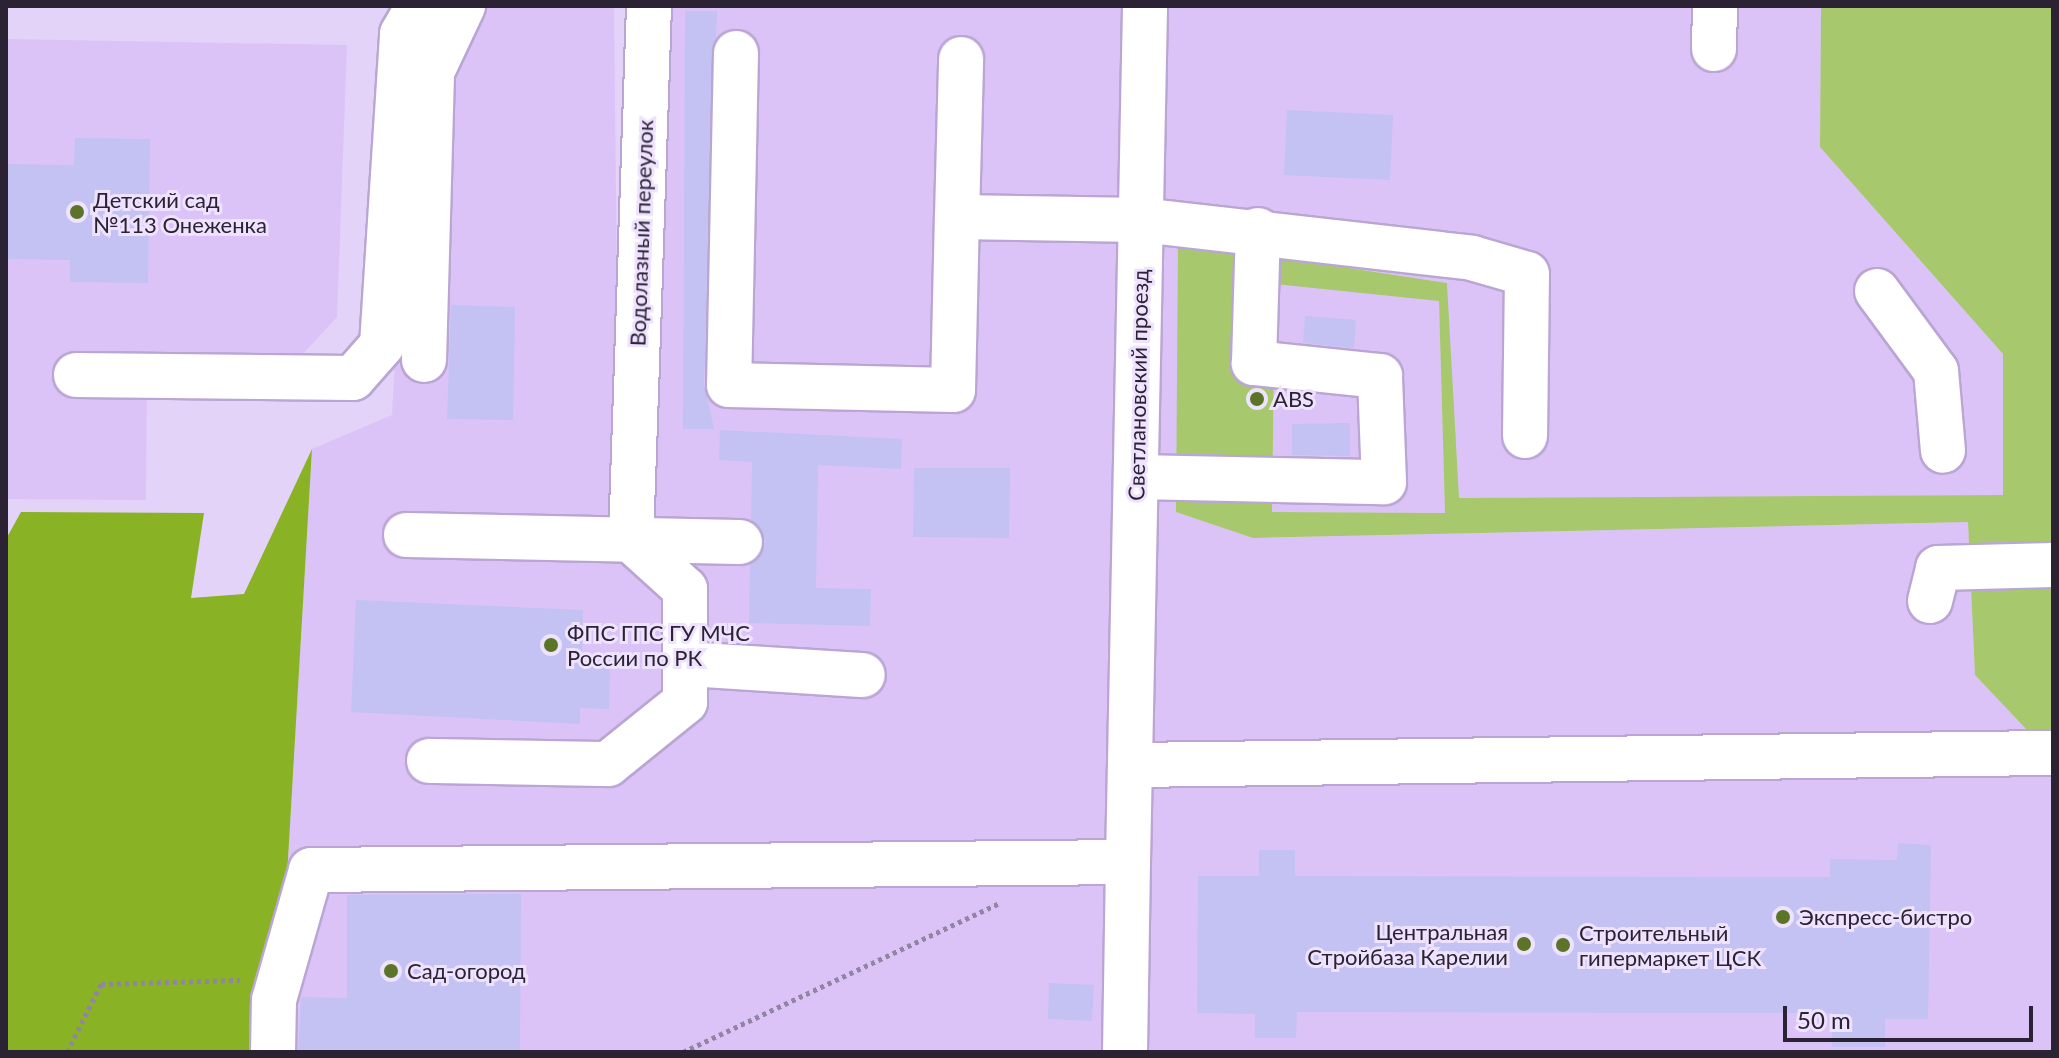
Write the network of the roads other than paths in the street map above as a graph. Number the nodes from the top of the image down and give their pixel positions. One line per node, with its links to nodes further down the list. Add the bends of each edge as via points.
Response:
1 (418, 6): 14 (street, via 402,34 382,345 353,378)
2 (463, 6): 13 (street, via 432,72)
3 (649, 6): 19 (street, Водолазный переулок)
4 (1145, 6): 10 (street, Светлановский проезд)
5 (1715, 6): 6 (street)
6 (1714, 49)
7 (736, 53): 9 (street, via 729,385 953,390)
8 (961, 59): 9 (street)
9 (957, 217): 10 (street)
10 (1141, 220): 11 (street); 17 (street, Светлановский проезд)
11 (1258, 230): 15 (street, via 1472,258 1527,274); 17 (street, via 1254,363 1380,376 1384,482)
12 (1877, 291): 16 (street, via 1936,371)
13 (424, 360)
14 (76, 375)
15 (1525, 436)
16 (1943, 451)
17 (1136, 477): 27 (street, Светлановский проезд)
18 (406, 535): 19 (street)
19 (631, 540): 20 (street); 23 (street, via 685,589)
20 (740, 542)
21 (2053, 565): 22 (street, via 1938,568)
22 (1930, 601)
23 (687, 664): 24 (street); 26 (street, via 685,702 608,764)
24 (863, 675)
25 (2053, 753): 27 (street)
26 (429, 761)
27 (1131, 765): 28 (street, Светлановский проезд)
28 (1128, 862): 29 (street, via 311,870 281,979); 30 (street, Светлановский проезд)
29 (273, 1052)
30 (1125, 1052)

